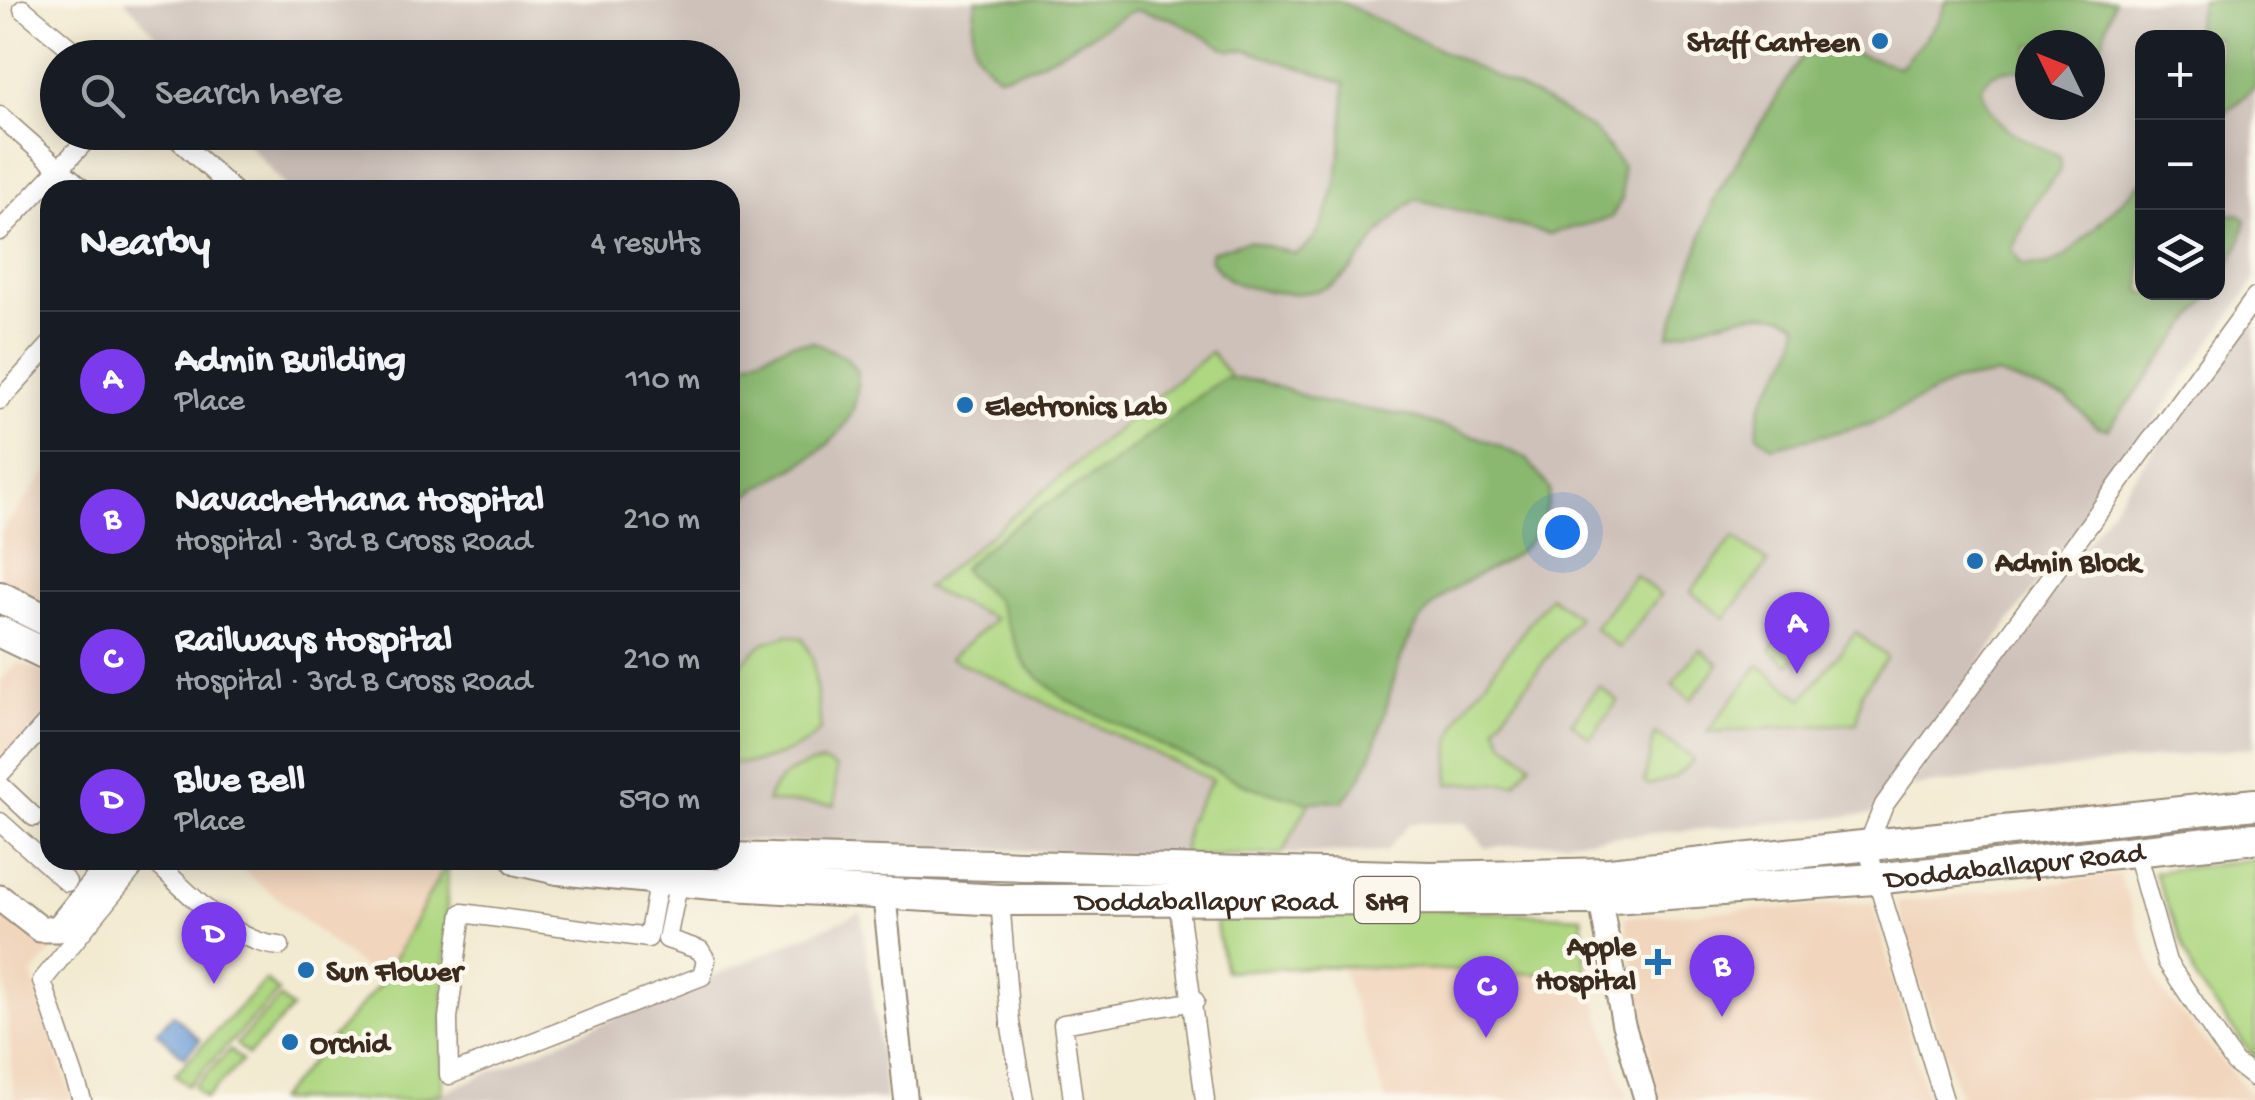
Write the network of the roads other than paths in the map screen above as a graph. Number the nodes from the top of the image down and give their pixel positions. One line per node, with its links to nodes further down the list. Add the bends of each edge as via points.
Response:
1 (23, 9): 2 (street)
2 (60, 40)
3 (0, 116): 6 (street)
4 (77, 150): 6 (street)
5 (190, 150): 9 (street)
6 (60, 169): 7 (street); 8 (street)
7 (50, 180)
8 (73, 180)
9 (222, 180)
10 (40, 190): 11 (street)
11 (0, 232)
12 (2255, 298): 26 (street, via 1884,806)
13 (40, 356): 14 (street)
14 (0, 400)
15 (0, 598): 16 (main road)
16 (40, 617)
17 (0, 632): 18 (main road)
18 (40, 651)
19 (40, 730): 20 (street)
20 (0, 774)
21 (0, 786): 23 (street)
22 (2255, 804): 26 (main road, Doddaballapur Road / SH9)
23 (34, 816)
24 (0, 822): 28 (street)
25 (2255, 838): 27 (main road, Doddaballapur Road / SH9)
26 (1867, 847): 29 (main road, Doddaballapur Road / SH9, via 1610,872 1431,876); 37 (street)
27 (2136, 852): 37 (main road, Doddaballapur Road / SH9); 49 (street, via 2166,962 2236,1063)
28 (40, 858)
29 (740, 865)
30 (740, 867): 40 (main road, Doddaballapur Road / SH9)
31 (54, 870): 39 (street)
32 (108, 870): 45 (main road)
33 (130, 870): 45 (street)
34 (164, 870): 47 (street, via 212,913 263,945)
35 (597, 870): 38 (main road, Doddaballapur Road / SH9)
36 (708, 870): 38 (main road, Doddaballapur Road / SH9)
37 (1874, 878): 42 (main road, Doddaballapur Road / SH9); 56 (street)
38 (669, 879): 46 (street)
39 (67, 882)
40 (884, 894): 43 (main road, Doddaballapur Road / SH9); 51 (street)
41 (0, 898): 45 (main road, via 40,929)
42 (1600, 899): 44 (main road, Doddaballapur Road / SH9); 55 (street, via 1623,1023)
43 (1000, 900): 44 (main road, Doddaballapur Road / SH9); 52 (street)
44 (1178, 901): 48 (street)
45 (68, 933): 50 (street, via 42,981)
46 (658, 938): 46 (street, via 700,950 706,960 702,976 449,1075 448,1018 462,912)
47 (280, 946)
48 (1194, 1001): 53 (street, via 1062,1024); 54 (street)
49 (2255, 1078)
50 (82, 1100)
51 (906, 1100)
52 (1024, 1100)
53 (1074, 1100)
54 (1205, 1100)
55 (1646, 1100)
56 (1944, 1100)

